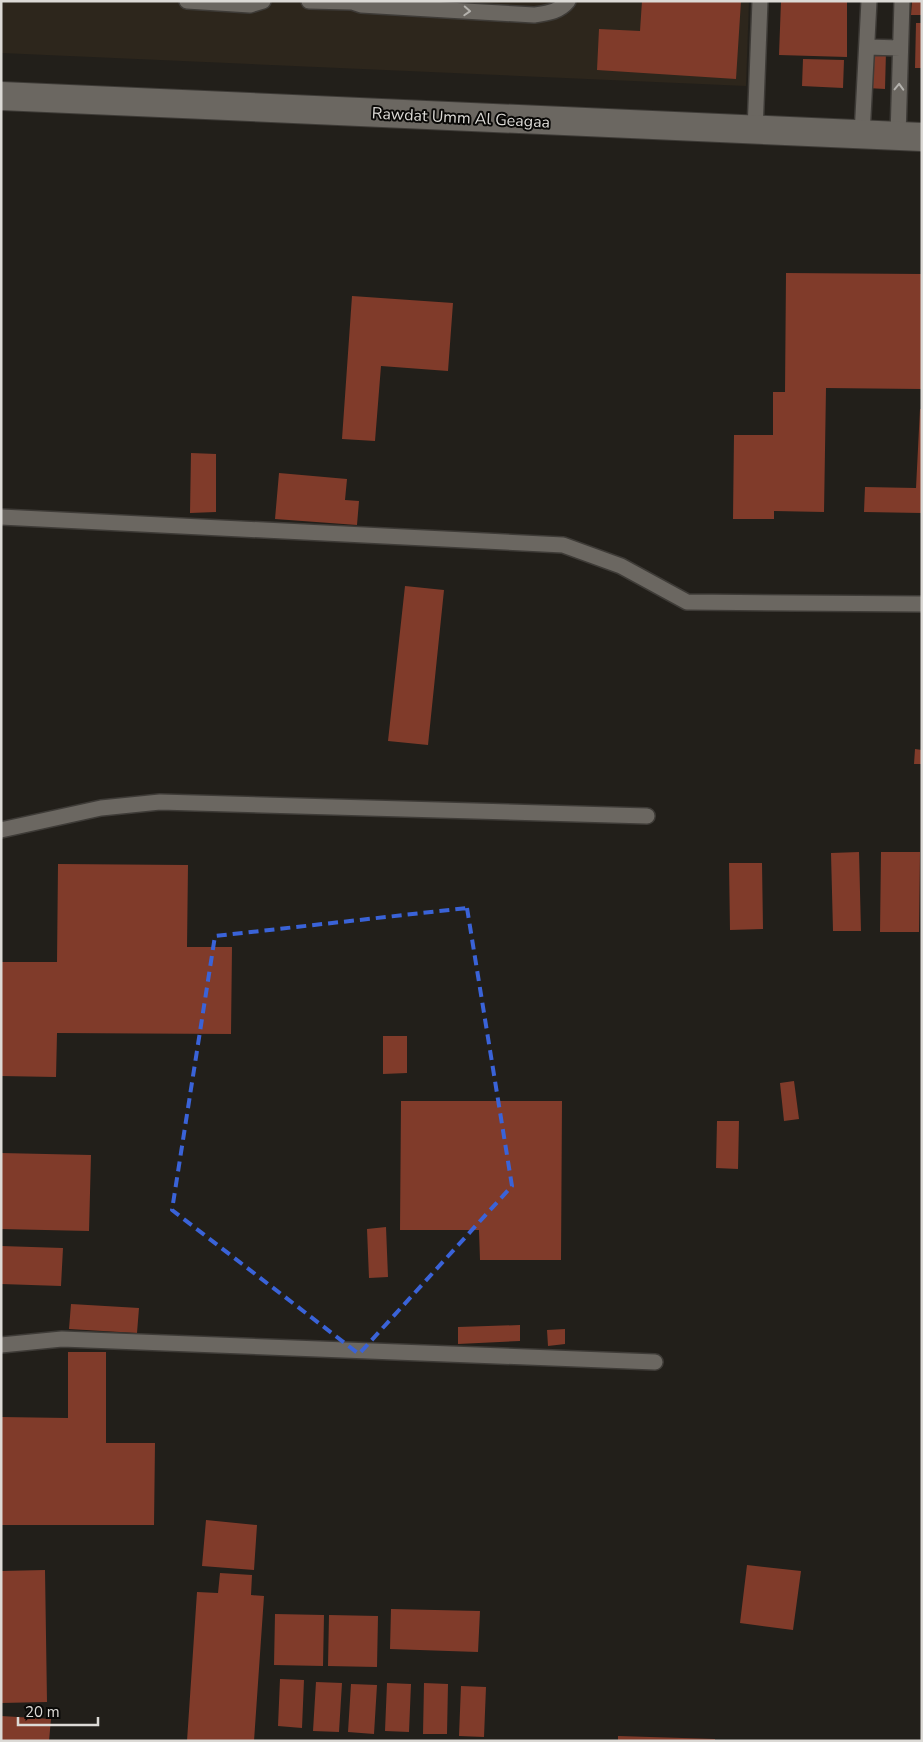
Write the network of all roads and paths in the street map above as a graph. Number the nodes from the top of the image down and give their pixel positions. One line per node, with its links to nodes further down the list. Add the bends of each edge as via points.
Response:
1 (187, 1): 2 (lane, via 250,5)
2 (263, 1)
3 (309, 1): 8 (lane)
4 (568, 1): 8 (lane, one-way to 4, via 534,15 555,11)
5 (760, 1): 12 (lane)
6 (869, 1): 9 (lane)
7 (902, 1): 10 (lane)
8 (350, 2)
9 (867, 47): 10 (lane); 13 (lane)
10 (900, 48): 14 (lane, one-way to 10)
11 (1, 96): 12 (street, Rawdat Umm Al Geagaa)
12 (755, 131): 13 (street, Rawdat Umm Al Geagaa)
13 (862, 135): 14 (street, Rawdat Umm Al Geagaa)
14 (910, 136)
15 (1, 517): 16 (lane, via 563,545 621,566 687,602)
16 (922, 604)
17 (647, 816): 18 (lane, via 160,802 101,808)
18 (1, 830)
19 (1, 1346): 20 (lane, via 62,1339)
20 (655, 1362)

